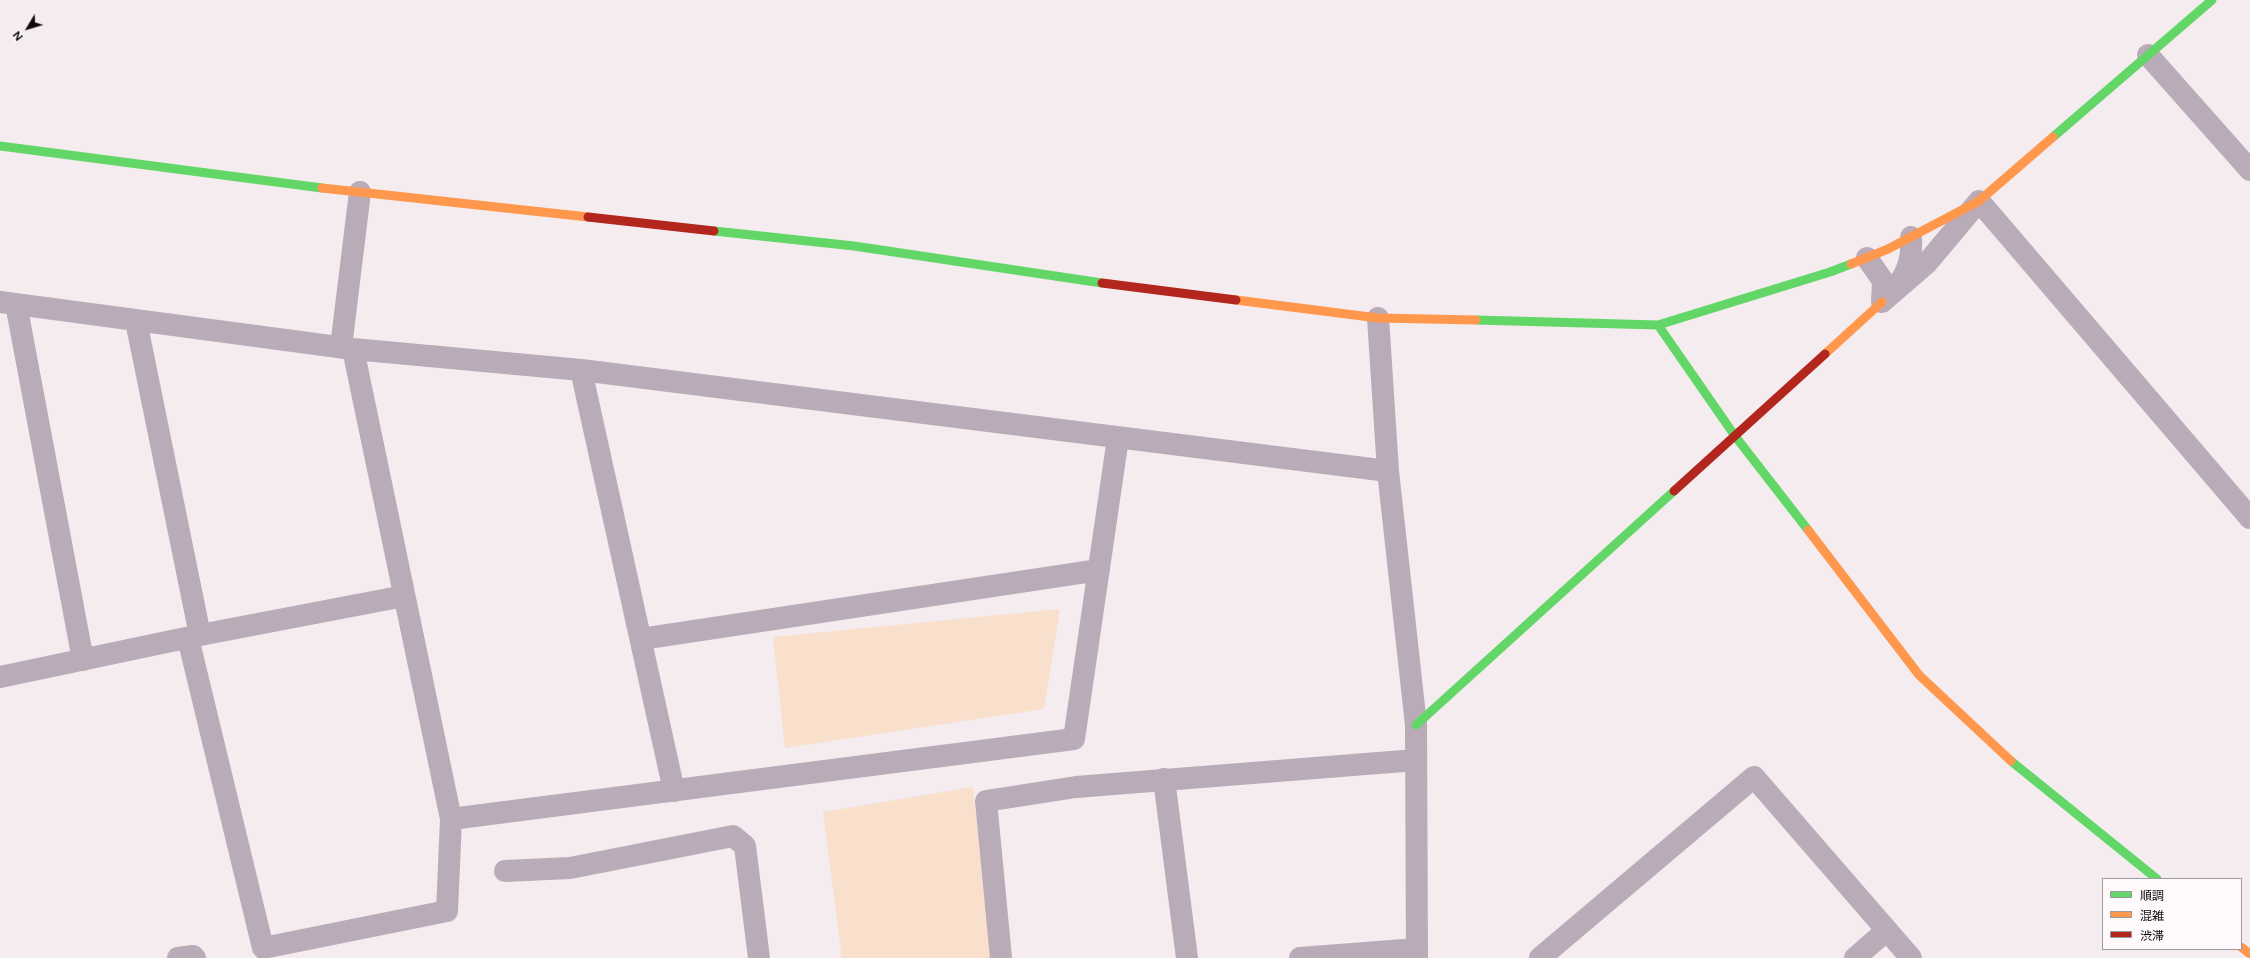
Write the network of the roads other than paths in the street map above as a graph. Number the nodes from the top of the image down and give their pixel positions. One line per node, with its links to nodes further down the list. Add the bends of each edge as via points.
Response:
1 (2212, 0): 2 (street)
2 (2148, 55): 4 (street); 6 (street)
3 (0, 146): 5 (street)
4 (2250, 170)
5 (360, 192): 11 (street, via 854,246 1046,276); 14 (street)
6 (1979, 201): 7 (street); 9 (street, via 1927,263); 19 (street)
7 (1911, 237): 8 (street); 9 (street, via 1912,255 1909,268)
8 (1867, 258): 9 (street, via 1883,281); 13 (street, via 1830,272)
9 (1882, 302): 16 (street)
10 (8, 303): 12 (street); 24 (street)
11 (1378, 318): 13 (street); 18 (street)
12 (136, 321): 14 (street); 22 (street)
13 (1658, 325): 16 (street)
14 (347, 348): 15 (street); 21 (street)
15 (581, 370): 17 (street); 23 (street)
16 (1735, 436): 26 (street); 32 (street, via 1920,675 2008,759)
17 (1118, 438): 18 (street); 20 (street)
18 (1388, 470): 26 (street)
19 (2250, 518)
20 (1099, 570): 23 (street); 29 (street, via 1074,739)
21 (404, 596): 22 (street); 30 (street)
22 (194, 637): 24 (street); 30 (street, via 262,948 447,911)
23 (641, 639): 29 (street)
24 (83, 660): 25 (street)
25 (0, 677)
26 (1416, 725): 27 (street)
27 (1416, 760): 28 (street); 35 (street)
28 (1164, 779): 40 (street, via 1076,787 986,801); 41 (street)
29 (674, 790): 30 (street)
30 (451, 819)
31 (506, 871): 39 (street, via 570,868 733,836 745,846)
32 (2156, 878)
33 (1887, 930): 43 (street, via 1754,778); 44 (street); 45 (street)
34 (2242, 948): 36 (street)
35 (1417, 954): 42 (street)
36 (2250, 954)
37 (178, 958): 38 (street)
38 (195, 958)
39 (759, 958)
40 (1001, 958)
41 (1187, 958)
42 (1300, 958)
43 (1540, 958)
44 (1855, 958)
45 (1912, 958)

